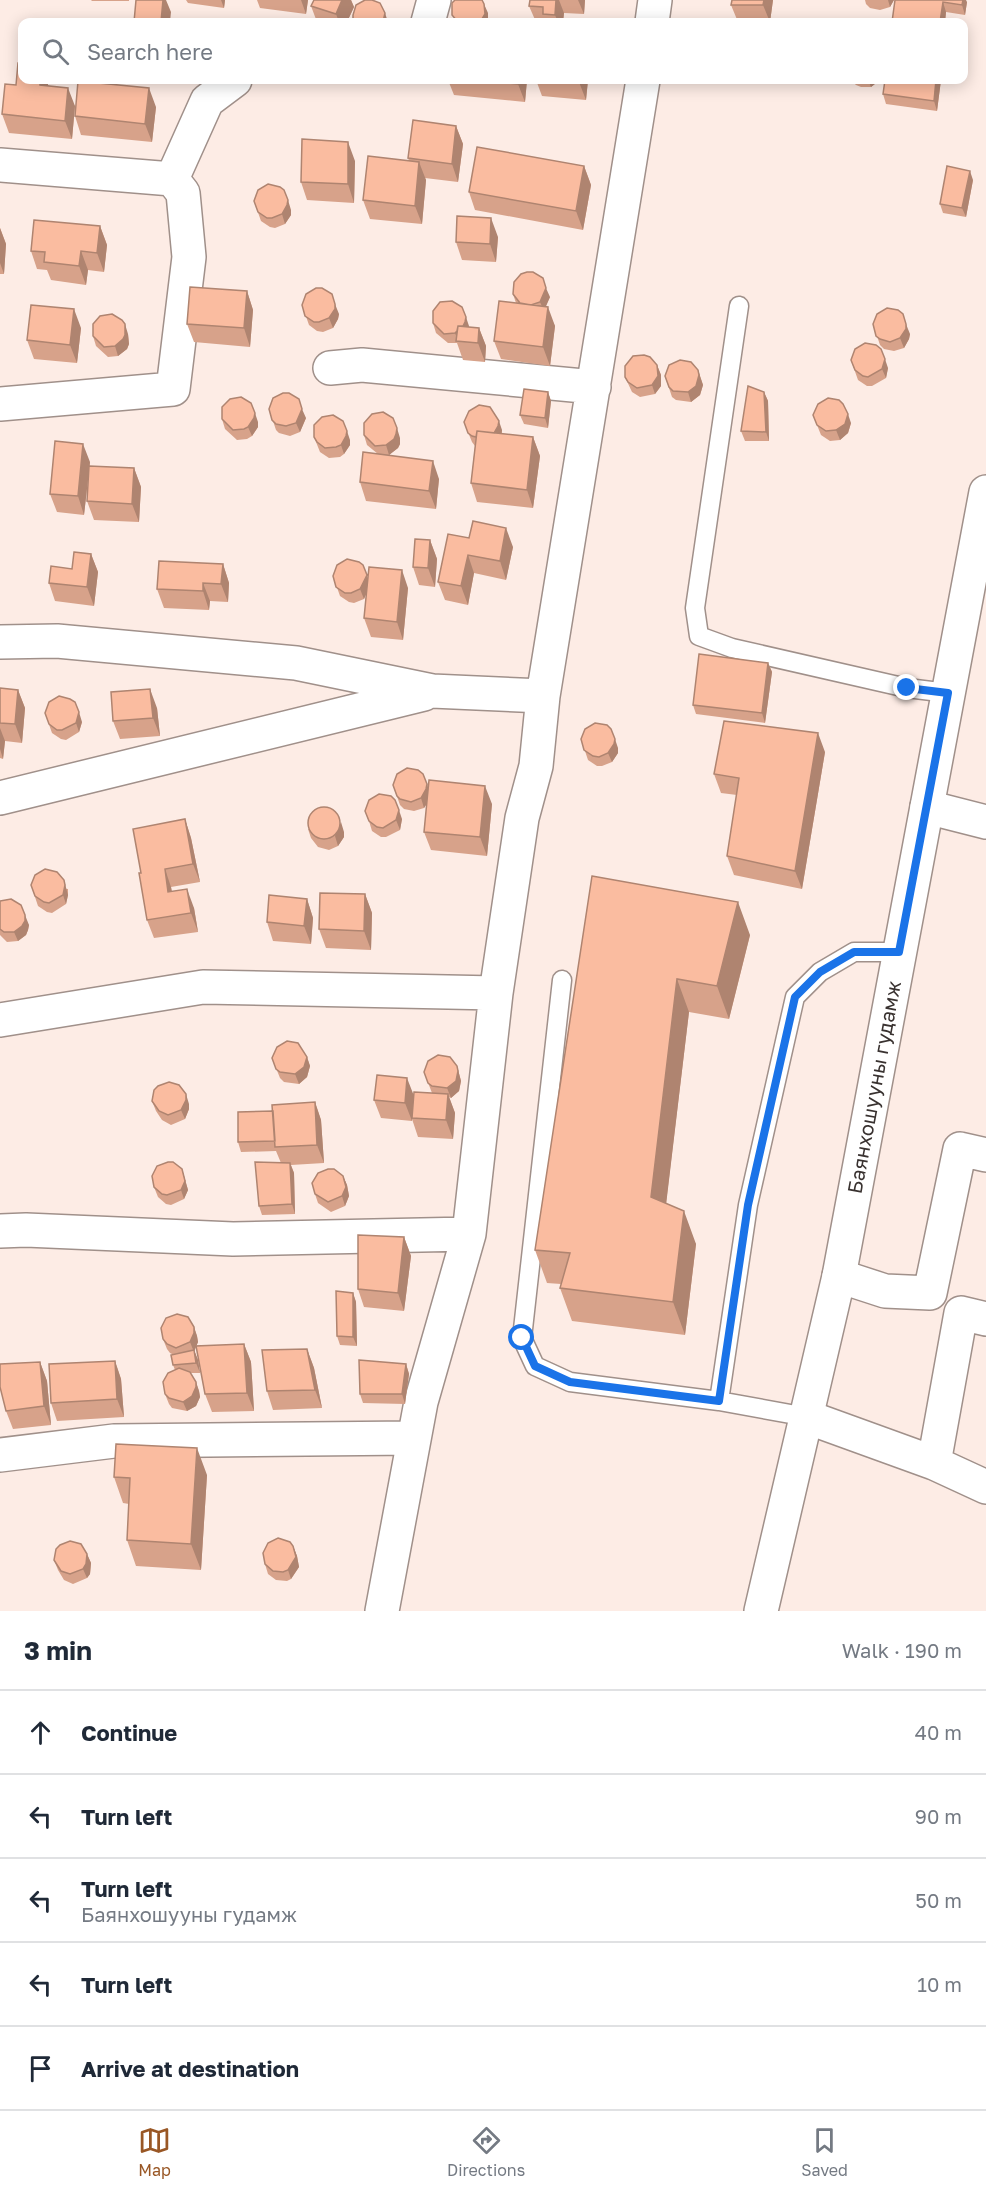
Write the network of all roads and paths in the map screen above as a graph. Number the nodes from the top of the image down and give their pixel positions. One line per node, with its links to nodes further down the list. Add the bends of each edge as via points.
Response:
1 (434, 0): 3 (street)
2 (656, 0): 4 (street)
3 (429, 18)
4 (653, 18)
5 (230, 84): 8 (street, via 207,101)
6 (642, 84): 11 (street)
7 (0, 165): 8 (street)
8 (172, 179): 12 (street, via 183,193 189,257 172,389)
9 (739, 306): 16 (lane, via 695,608 699,636 732,648 907,688)
10 (330, 369): 11 (street, via 362,365)
11 (594, 387): 17 (street)
12 (0, 404)
13 (986, 492): 16 (street, Баянхошууны гудамж)
14 (0, 642): 15 (street, via 57,641 296,663)
15 (432, 692): 17 (street); 18 (street)
16 (948, 693): 19 (street, Баянхошууны гудамж)
17 (543, 696): 23 (street, via 536,766 522,818)
18 (0, 798)
19 (927, 807): 20 (street); 21 (street, Баянхошууны гудамж)
20 (986, 822)
21 (899, 952): 28 (street, Баянхошууны гудамж); 30 (lane, via 854,952 820,972 795,997 748,1205)
22 (562, 980): 30 (lane, via 522,1338 535,1366 570,1382)
23 (496, 993): 24 (street, via 203,987); 27 (street)
24 (0, 1020)
25 (986, 1155): 28 (street, via 960,1149 930,1293 885,1291)
26 (0, 1232): 27 (street, via 233,1239)
27 (470, 1234): 32 (street)
28 (839, 1276): 31 (street, Баянхошууны гудамж)
29 (986, 1319): 34 (street, via 961,1313)
30 (719, 1401): 31 (lane)
31 (807, 1417): 34 (street); 37 (street, Баянхошууны гудамж)
32 (414, 1438): 33 (street, via 114,1441); 36 (street)
33 (0, 1455)
34 (934, 1463): 35 (street)
35 (986, 1487)
36 (382, 1611)
37 (761, 1611)

